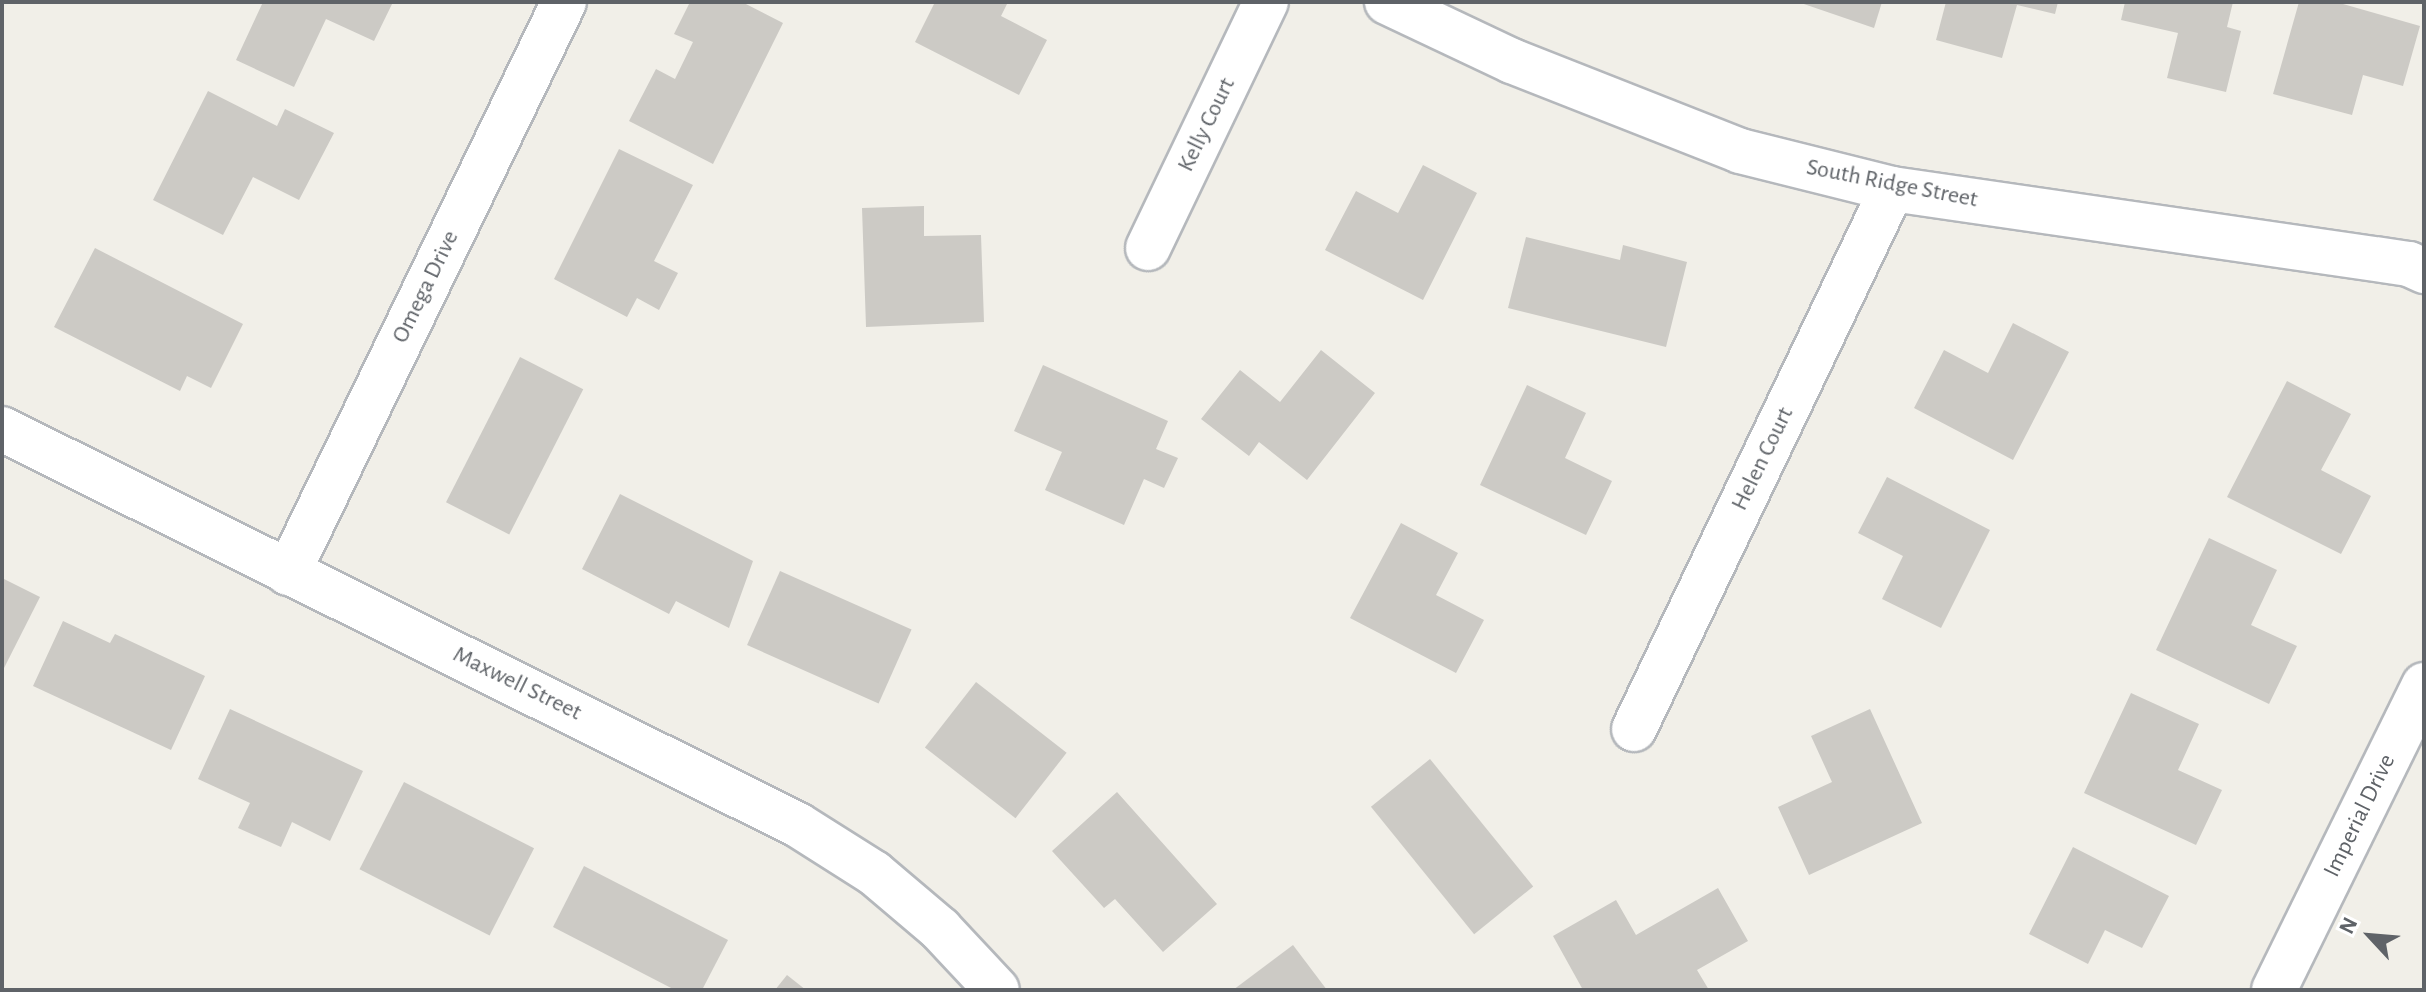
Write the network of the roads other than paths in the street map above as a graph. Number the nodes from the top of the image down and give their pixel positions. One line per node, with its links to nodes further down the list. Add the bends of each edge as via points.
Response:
1 (564, 2): 8 (street, Omega Drive)
2 (1266, 2): 5 (street, Kelly Court)
3 (1387, 2): 4 (street, South Ridge Street, via 1512,61 1740,151)
4 (1892, 189): 6 (street, South Ridge Street, via 2409,264); 10 (street, Helen Court)
5 (1148, 248)
6 (2424, 271)
7 (2, 429): 8 (street, Maxwell Street)
8 (288, 573): 11 (street, Maxwell Street, via 798,825 874,873 940,929)
9 (2424, 685): 12 (street, Imperial Drive)
10 (1634, 729)
11 (997, 990)
12 (2274, 990)

